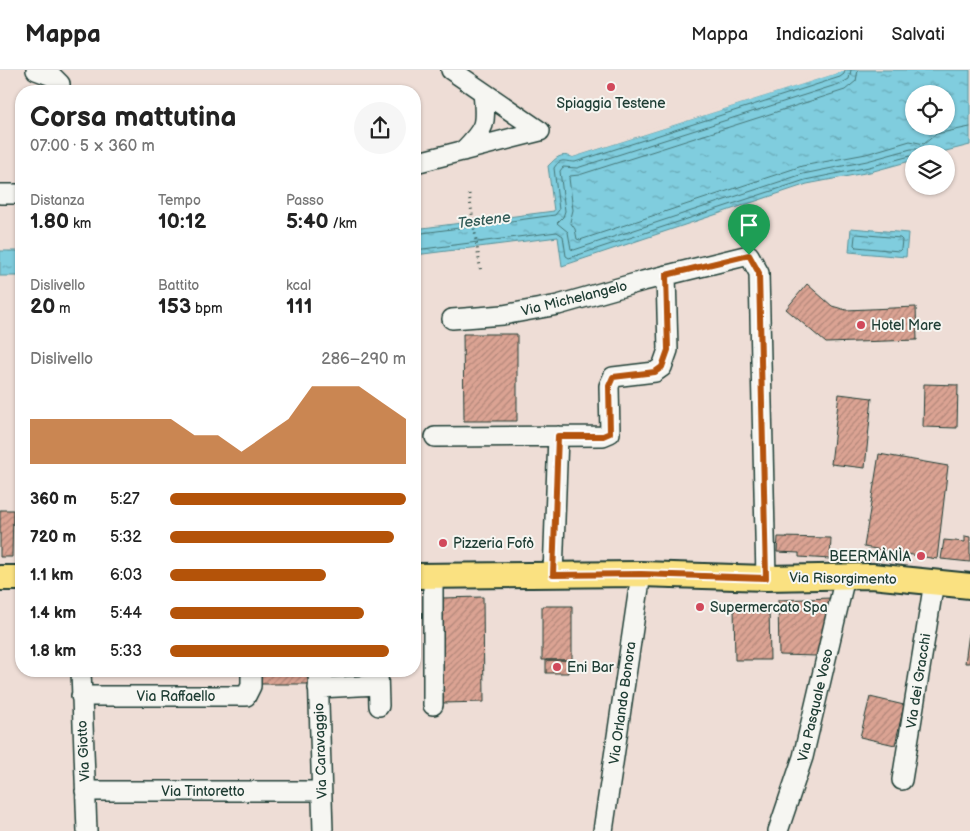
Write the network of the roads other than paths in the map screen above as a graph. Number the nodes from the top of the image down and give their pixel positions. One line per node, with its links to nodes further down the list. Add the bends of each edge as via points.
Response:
1 (36, 70): 3 (street, via 52,76)
2 (451, 70): 4 (street)
3 (60, 85)
4 (483, 92): 5 (street, via 485,116 480,134); 5 (street, via 540,131)
5 (464, 151): 6 (street)
6 (421, 162)
7 (0, 194): 8 (street)
8 (15, 194)
9 (666, 275): 10 (street, Via Michelangelo, via 558,305 503,315); 11 (street, via 668,350 662,367 655,372 613,377 609,386 610,433 603,436); 19 (street, Via Michelangelo, via 749,255 759,273)
10 (452, 319)
11 (558, 436): 12 (street); 14 (street)
12 (434, 437)
13 (641, 574): 14 (main road, Via Risorgimento); 19 (main road, Via Risorgimento); 32 (street, Via Orlando Bonora)
14 (553, 575): 15 (main road, Via Risorgimento)
15 (424, 576): 27 (street)
16 (845, 577): 19 (main road, Via Risorgimento); 20 (main road, Via Risorgimento, via 872,576); 35 (street, Via Pasquale Voso, via 804,757)
17 (0, 578): 18 (main road)
18 (15, 578)
19 (766, 578)
20 (934, 582): 21 (main road, Via Risorgimento); 29 (street, Via dei Gracchi)
21 (970, 586)
22 (81, 677): 26 (street, Via Giotto)
23 (251, 677): 26 (street, Via Raffaello, via 246,696)
24 (378, 678): 25 (street); 28 (street)
25 (318, 679): 31 (street, Via Caravaggio)
26 (81, 696): 30 (street, Via Giotto)
27 (433, 705)
28 (378, 706)
29 (902, 780)
30 (85, 791): 31 (street, Via Tintoretto); 33 (street, Via Giotto)
31 (322, 791): 34 (street, Via Caravaggio)
32 (602, 830)
33 (87, 831)
34 (323, 831)
35 (778, 831)

